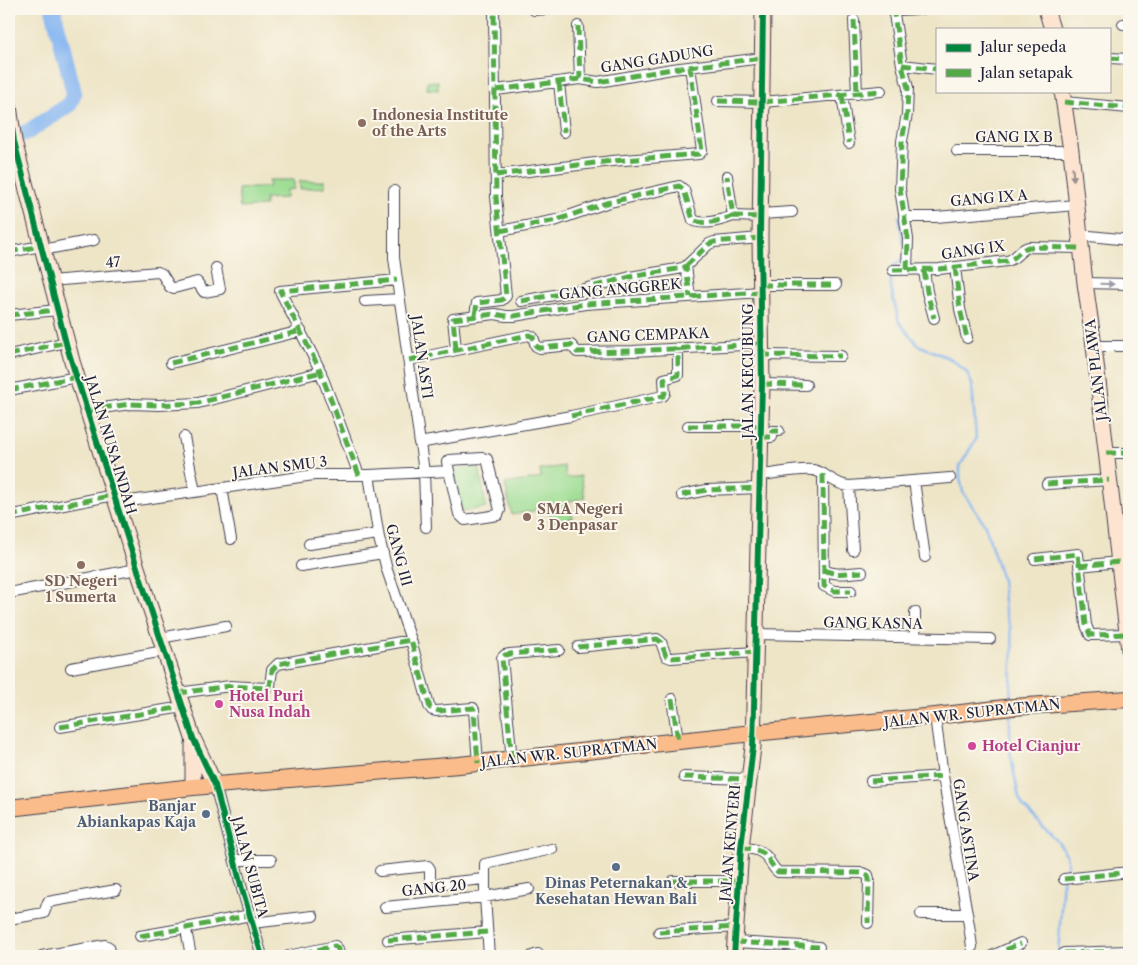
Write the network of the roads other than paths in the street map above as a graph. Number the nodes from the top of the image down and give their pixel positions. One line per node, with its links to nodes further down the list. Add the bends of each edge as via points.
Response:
1 (494, 9): 18 (street)
2 (548, 9): 6 (street)
3 (763, 9): 10 (street, JALAN KECUBUNG)
4 (922, 9): 13 (street, via 894,11)
5 (1046, 9): 9 (street)
6 (534, 10)
7 (854, 20): 20 (street)
8 (578, 26): 16 (street)
9 (1052, 28)
10 (763, 58): 14 (street, GANG GADUNG); 24 (street, JALAN KECUBUNG)
11 (1110, 58): 12 (street)
12 (1129, 58)
13 (902, 65): 15 (street); 39 (street, via 908,88 900,179)
14 (690, 67): 16 (street, GANG GADUNG, via 598,82); 32 (street, via 700,154)
15 (936, 69)
16 (580, 79): 17 (street, GANG GADUNG)
17 (559, 82): 18 (street, GANG GADUNG); 27 (street)
18 (496, 90): 32 (street)
19 (881, 91): 20 (street)
20 (857, 94): 21 (street)
21 (842, 95): 24 (street); 29 (street)
22 (1063, 97): 26 (street); 31 (street, JALAN PLAWA)
23 (718, 101): 24 (street)
24 (763, 102): 37 (street, JALAN KECUBUNG)
25 (9, 106): 28 (street, JALAN NUSA INDAH)
26 (1129, 108)
27 (564, 132)
28 (12, 138): 45 (street, JALAN NUSA INDAH)
29 (849, 143)
30 (957, 151): 31 (street, GANG IX B)
31 (1071, 152): 35 (street, JALAN PLAWA, one-way to 35)
32 (496, 174): 40 (street)
33 (727, 176): 38 (street)
34 (394, 190): 53 (street, JALAN ASTI, via 393,240)
35 (1076, 205): 39 (street, GANG IX A); 44 (street, JALAN PLAWA)
36 (792, 212): 37 (street)
37 (761, 215): 38 (street); 41 (street, JALAN KECUBUNG)
38 (733, 216): 40 (street, via 702,223 696,221 681,186 606,203 557,220)
39 (904, 217): 51 (street, via 908,239)
40 (500, 231): 65 (street, via 506,296 502,300 477,303)
41 (760, 238): 47 (street, via 714,242); 58 (street, JALAN KECUBUNG)
42 (94, 240): 45 (street)
43 (1129, 240): 44 (street, GANG IX)
44 (1080, 242): 48 (street, GANG IX, via 1026,247 1010,260); 55 (street, JALAN PLAWA)
45 (42, 248): 46 (street); 54 (street, JALAN NUSA INDAH)
46 (9, 252)
47 (686, 266): 59 (street); 62 (street)
48 (955, 267): 52 (street, GANG IX); 68 (street)
49 (216, 268): 54 (street, 47, via 220,287 204,292 197,282 170,287 158,272)
50 (893, 270): 51 (street, GANG IX)
51 (907, 270): 52 (street, GANG IX)
52 (924, 270): 66 (street)
53 (397, 280): 60 (street, JALAN ASTI); 67 (street, GANG III, via 280,290)
54 (50, 281): 63 (street, JALAN NUSA INDAH)
55 (1085, 283): 56 (street, one-way to 56); 70 (street, JALAN PLAWA)
56 (1129, 284)
57 (836, 285): 58 (street, GANG ANGGREK)
58 (761, 289): 59 (street, GANG ANGGREK); 74 (street, JALAN KECUBUNG)
59 (690, 297): 65 (street, GANG ANGGREK, via 585,304 514,316)
60 (400, 299): 61 (street); 77 (street, JALAN ASTI)
61 (365, 301)
62 (520, 301)
63 (58, 310): 64 (street); 69 (street, JALAN NUSA INDAH)
64 (9, 315)
65 (475, 315): 73 (street, GANG ANGGREK, via 453,319)
66 (934, 318)
67 (301, 332): 78 (street); 79 (street, GANG III)
68 (967, 338)
69 (66, 342): 75 (street); 80 (street, JALAN NUSA INDAH)
70 (1094, 346): 71 (street); 90 (street, JALAN PLAWA)
71 (1129, 346)
72 (678, 348): 73 (street, GANG CEMPAKA, via 577,352 571,345 540,348 529,335); 74 (street, GANG CEMPAKA); 89 (street, via 678,375 664,379 663,396)
73 (456, 350): 77 (street)
74 (761, 350): 76 (street, GANG CEMPAKA); 81 (street, JALAN KECUBUNG)
75 (9, 355)
76 (840, 356)
77 (409, 360): 89 (street, JALAN ASTI)
78 (171, 363)
79 (320, 372): 84 (street, via 198,403 131,404); 95 (street, GANG III)
80 (77, 377): 83 (street); 84 (street, JALAN NUSA INDAH)
81 (762, 384): 82 (street); 86 (street, JALAN KECUBUNG)
82 (806, 385)
83 (9, 390)
84 (87, 410): 105 (street, JALAN NUSA INDAH)
85 (688, 426): 86 (street)
86 (761, 431): 87 (street, via 772,437 772,431); 98 (street, JALAN KECUBUNG)
87 (779, 431)
88 (184, 437): 103 (street)
89 (419, 443): 93 (street, JALAN ASTI)
90 (1106, 453): 91 (street); 97 (street, JALAN PLAWA)
91 (1129, 453)
92 (449, 471): 92 (street, via 449,460 487,459 499,514 462,518); 93 (street, JALAN SMU 3)
93 (424, 472): 95 (street, JALAN SMU 3); 107 (street, JALAN ASTI)
94 (823, 474): 98 (street, via 813,470); 101 (street, via 839,485); 119 (street)
95 (364, 475): 102 (street, JALAN SMU 3, via 314,475); 108 (street, GANG III)
96 (950, 478): 99 (street)
97 (1109, 480): 100 (street); 115 (street, JALAN PLAWA)
98 (760, 481): 104 (street); 125 (street, JALAN KECUBUNG)
99 (914, 481): 101 (street); 113 (street)
100 (1047, 484)
101 (849, 486): 111 (street)
102 (222, 488): 103 (street, JALAN SMU 3); 109 (street)
103 (195, 492): 105 (street, JALAN SMU 3)
104 (682, 495)
105 (115, 499): 106 (street, JALAN SMU 3); 118 (street, JALAN NUSA INDAH)
106 (9, 516)
107 (426, 527)
108 (378, 534): 110 (street); 112 (street, GANG III)
109 (231, 539)
110 (309, 544)
111 (853, 550)
112 (383, 553): 116 (street); 129 (street, GANG III)
113 (924, 557)
114 (1035, 559): 117 (street, via 1078,554)
115 (1119, 562): 117 (street); 126 (street, JALAN PLAWA)
116 (301, 566)
117 (1079, 566): 126 (street, via 1090,635)
118 (137, 569): 122 (street); 130 (street, JALAN NUSA INDAH)
119 (824, 569): 120 (street, via 829,573); 121 (street, via 824,586 834,591)
120 (862, 572)
121 (851, 592)
122 (9, 593)
123 (915, 612): 127 (street)
124 (226, 626): 130 (street)
125 (756, 634): 127 (street, GANG KASNA); 134 (street, JALAN KECUBUNG)
126 (1127, 634): 133 (street, JALAN PLAWA)
127 (916, 637): 128 (street, GANG KASNA)
128 (990, 639)
129 (411, 640): 136 (street, via 278,664 272,670 271,683 267,688 230,686); 146 (street, GANG III, via 430,708 439,711 473,708)
130 (162, 644): 135 (street); 136 (street, JALAN NUSA INDAH)
131 (578, 647): 134 (street, via 656,639 661,642 666,656 671,658)
132 (559, 650): 145 (street, via 510,654 502,658)
133 (1129, 650)
134 (755, 652): 142 (street, JALAN KECUBUNG)
135 (71, 668)
136 (178, 693): 139 (street, JALAN NUSA INDAH)
137 (672, 699): 144 (street)
138 (1129, 699): 140 (main road, JALAN WR. SUPRATMAN)
139 (183, 708): 141 (street); 143 (street, JALAN NUSA INDAH)
140 (935, 716): 142 (main road, JALAN WR. SUPRATMAN); 147 (street, GANG ASTINA)
141 (60, 727)
142 (753, 733): 144 (main road, JALAN WR. SUPRATMAN); 149 (street, JALAN KENYERI)
143 (193, 738): 151 (street, JALAN NUSA INDAH); 152 (street, JALAN NUSA INDAH)
144 (678, 742): 145 (main road, JALAN WR. SUPRATMAN)
145 (512, 760): 146 (main road, JALAN WR. SUPRATMAN)
146 (478, 763): 151 (main road, JALAN WR. SUPRATMAN)
147 (943, 776): 150 (street); 169 (street, GANG ASTINA)
148 (684, 777): 149 (street)
149 (748, 779): 154 (street, JALAN KENYERI)
150 (871, 781)
151 (215, 785): 152 (main road, JALAN WR. SUPRATMAN); 156 (street, JALAN SUBITA)
152 (193, 786): 153 (main road, JALAN WR. SUPRATMAN)
153 (9, 806)
154 (741, 848): 163 (street, JALAN KENYERI); 173 (street, via 760,851 778,872 868,875)
155 (552, 849): 160 (street, via 487,863)
156 (235, 860): 157 (street); 171 (street, JALAN SUBITA)
157 (271, 860)
158 (380, 871): 160 (street, via 428,866 430,880 435,884)
159 (1129, 872): 161 (street)
160 (484, 879): 166 (street)
161 (1064, 879)
162 (673, 881): 163 (street)
163 (738, 881): 179 (street, JALAN KENYERI)
164 (116, 890): 172 (street, via 48,902 44,913)
165 (529, 890): 166 (street, GANG 20)
166 (485, 897): 167 (street, GANG 20); 174 (street)
167 (385, 907)
168 (921, 914): 169 (street)
169 (967, 914): 182 (street, GANG ASTINA)
170 (313, 916): 171 (street)
171 (251, 919): 177 (street); 188 (street, JALAN SUBITA)
172 (9, 920)
173 (868, 923)
174 (487, 932): 178 (street); 191 (street)
175 (659, 932): 179 (street)
176 (188, 935): 187 (street)
177 (140, 936)
178 (388, 940)
179 (735, 942): 181 (street)
180 (1021, 943): 192 (street)
181 (819, 947)
182 (972, 948)
183 (1129, 951): 184 (street)
184 (1064, 953)
185 (42, 956): 186 (street, via 105,944)
186 (111, 956)
187 (191, 956)
188 (262, 956)
189 (288, 956): 190 (street, via 334,946)
190 (339, 956)
191 (489, 956)
192 (992, 956)

